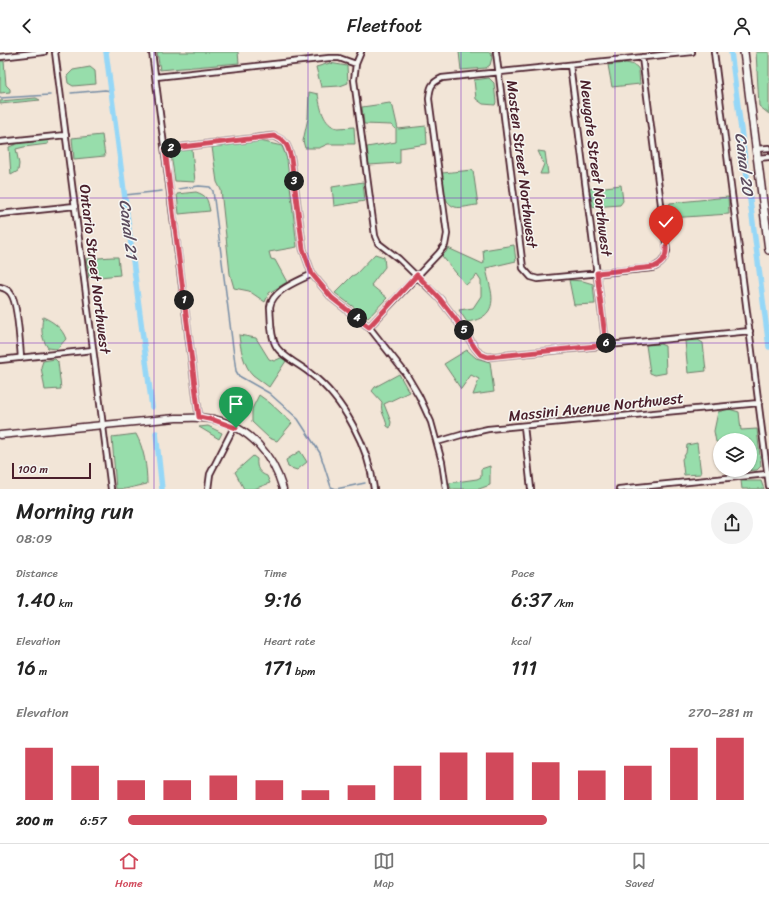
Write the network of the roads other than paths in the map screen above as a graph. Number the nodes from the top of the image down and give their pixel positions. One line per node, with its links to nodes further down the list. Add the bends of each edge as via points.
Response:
1 (44, 52): 9 (street)
2 (55, 52): 15 (street, Ontario Street Northwest)
3 (152, 52): 14 (street)
4 (361, 52): 11 (street)
5 (496, 52): 13 (street, Masten Street Northwest)
6 (692, 52): 10 (street)
7 (714, 52): 30 (street)
8 (744, 52): 19 (main road)
9 (0, 57)
10 (642, 57): 12 (street); 25 (street, via 667,250 660,264 652,268)
11 (356, 64): 14 (street, via 339,58 329,58); 27 (street, via 354,80 375,236 378,243)
12 (570, 65): 13 (street); 25 (street, Newgate Street Northwest)
13 (499, 72): 25 (street, Masten Street Northwest, via 523,268 531,277 538,279); 27 (street, via 442,78 435,81 430,89 429,102 447,234 445,245)
14 (156, 77): 18 (street)
15 (66, 135): 16 (street); 22 (street, Ontario Street Northwest)
16 (0, 142)
17 (769, 148): 19 (street)
18 (165, 149): 26 (street, via 274,136 282,139 288,146 291,158 303,249); 36 (street)
19 (756, 149): 21 (main road)
20 (769, 157): 21 (street)
21 (757, 158): 24 (main road)
22 (76, 206): 23 (street); 32 (street, Ontario Street Northwest)
23 (0, 214)
24 (769, 250)
25 (597, 273): 31 (street, Newgate Street Northwest)
26 (312, 274): 29 (street, via 332,298); 47 (street, via 278,292 270,302 273,338 279,351 313,375 343,409 366,455)
27 (417, 275): 29 (street); 31 (street, via 440,299 480,354 488,357)
28 (0, 288): 33 (street, via 11,294 15,304)
29 (369, 327): 41 (street, via 406,374 431,422)
30 (750, 331): 31 (street); 35 (street)
31 (606, 345)
32 (93, 350): 33 (street); 37 (street, Ontario Street Northwest)
33 (21, 358): 34 (street)
34 (0, 360)
35 (759, 403): 38 (street, Massini Avenue Northwest); 42 (street)
36 (199, 417): 37 (street); 39 (street)
37 (102, 425): 40 (street); 44 (street, Ontario Street Northwest)
38 (524, 426): 41 (street, Massini Avenue Northwest, via 488,429); 49 (street)
39 (234, 427): 45 (street, via 210,474); 46 (street, via 258,444 270,458)
40 (0, 435)
41 (437, 442): 48 (street)
42 (768, 474): 43 (street); 50 (street)
43 (769, 486)
44 (111, 489)
45 (208, 489)
46 (283, 489)
47 (374, 489)
48 (446, 489)
49 (531, 489)
50 (619, 489)

